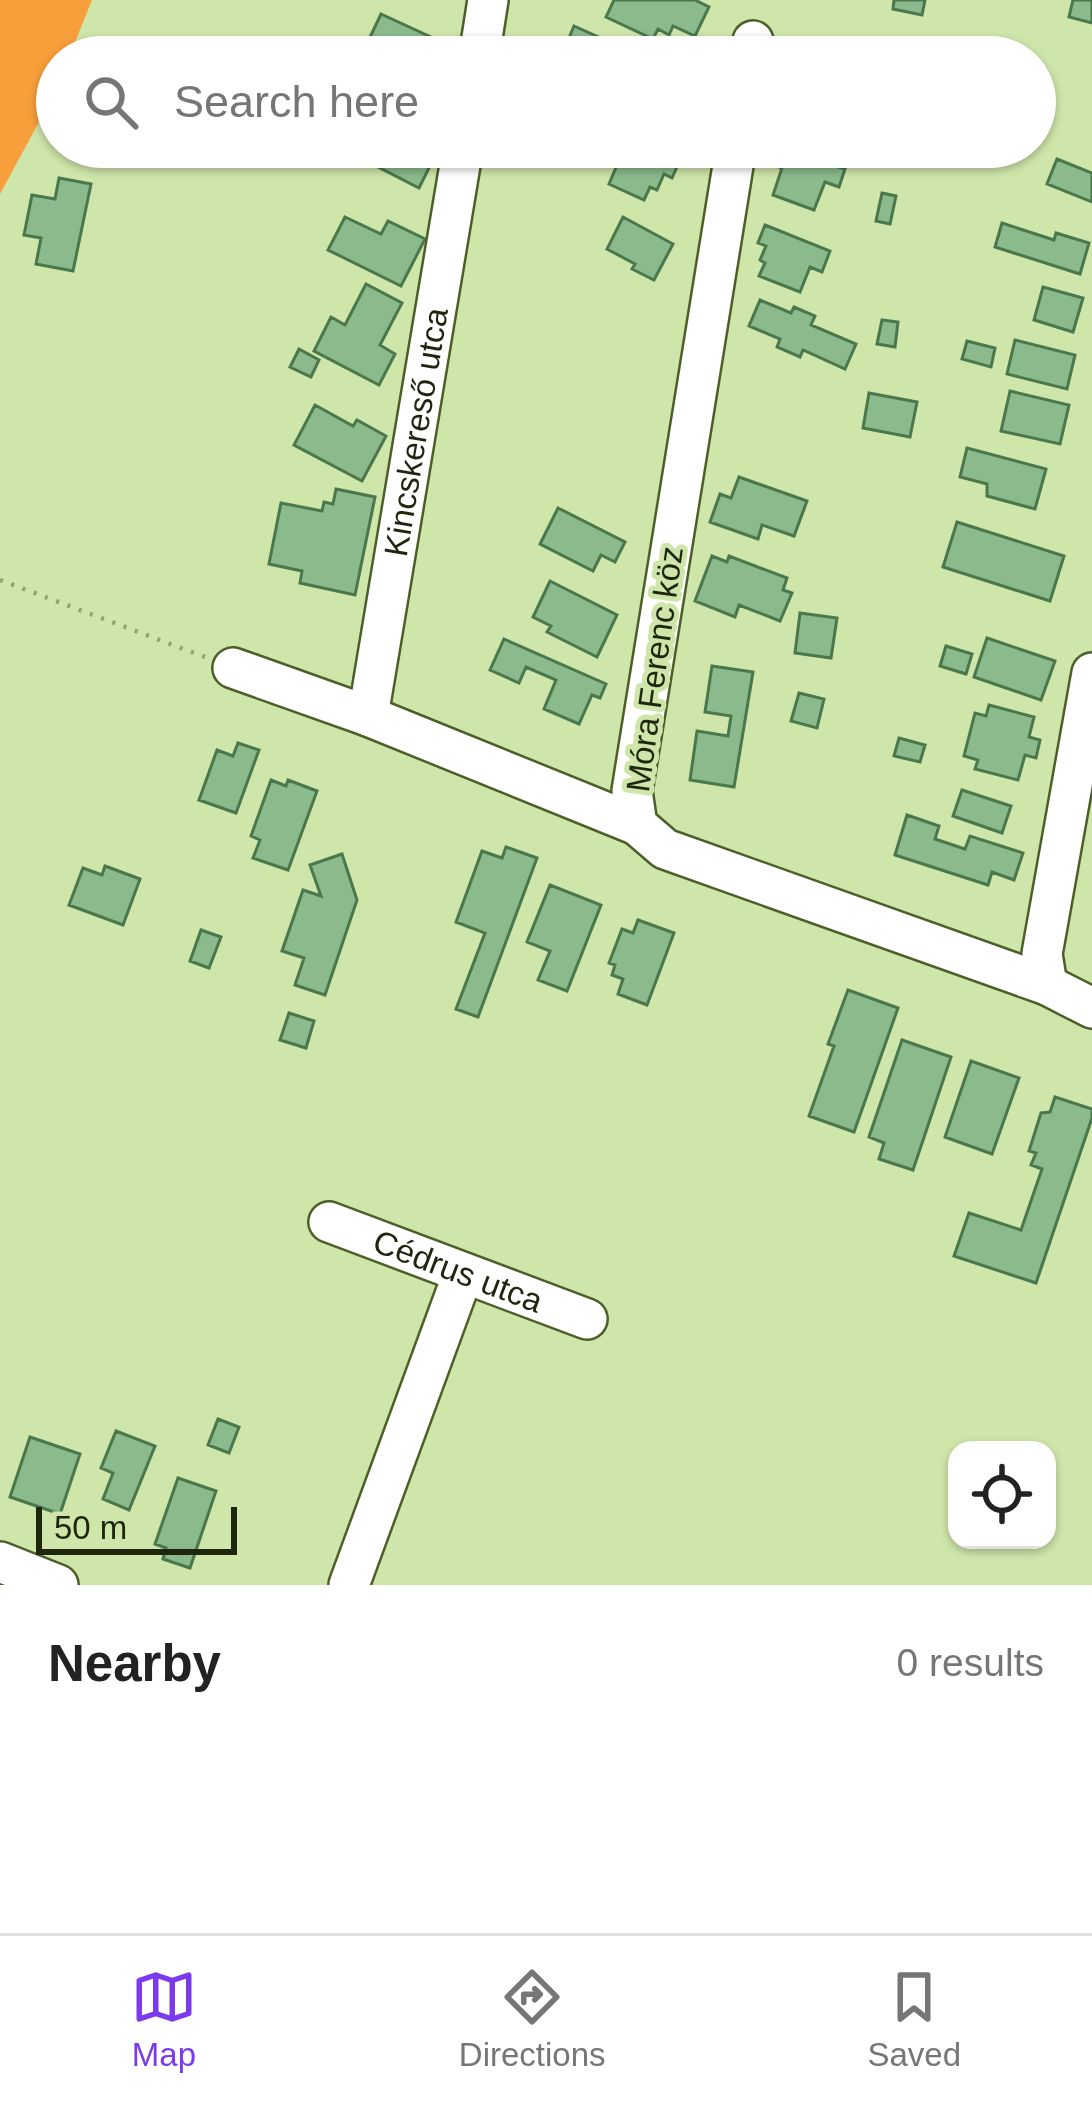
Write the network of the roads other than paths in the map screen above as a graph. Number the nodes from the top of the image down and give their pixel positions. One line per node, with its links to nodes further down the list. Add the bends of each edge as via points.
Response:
1 (488, 0): 2 (street)
2 (482, 36)
3 (460, 168): 7 (street, Kincskereső utca)
4 (733, 168): 8 (street, Móra Ferenc köz, via 632,791)
5 (233, 668): 7 (street)
6 (1092, 673): 9 (street, via 1042,954)
7 (368, 716): 8 (street)
8 (637, 825): 9 (street, Móra Ferenc köz, via 665,848)
9 (1047, 985): 10 (street, Móra Ferenc köz)
10 (1092, 1008)
11 (328, 1222): 12 (street, Cédrus utca)
12 (463, 1274): 13 (street, Cédrus utca); 16 (street)
13 (587, 1318)
14 (0, 1562): 15 (street)
15 (58, 1585)
16 (349, 1585)

